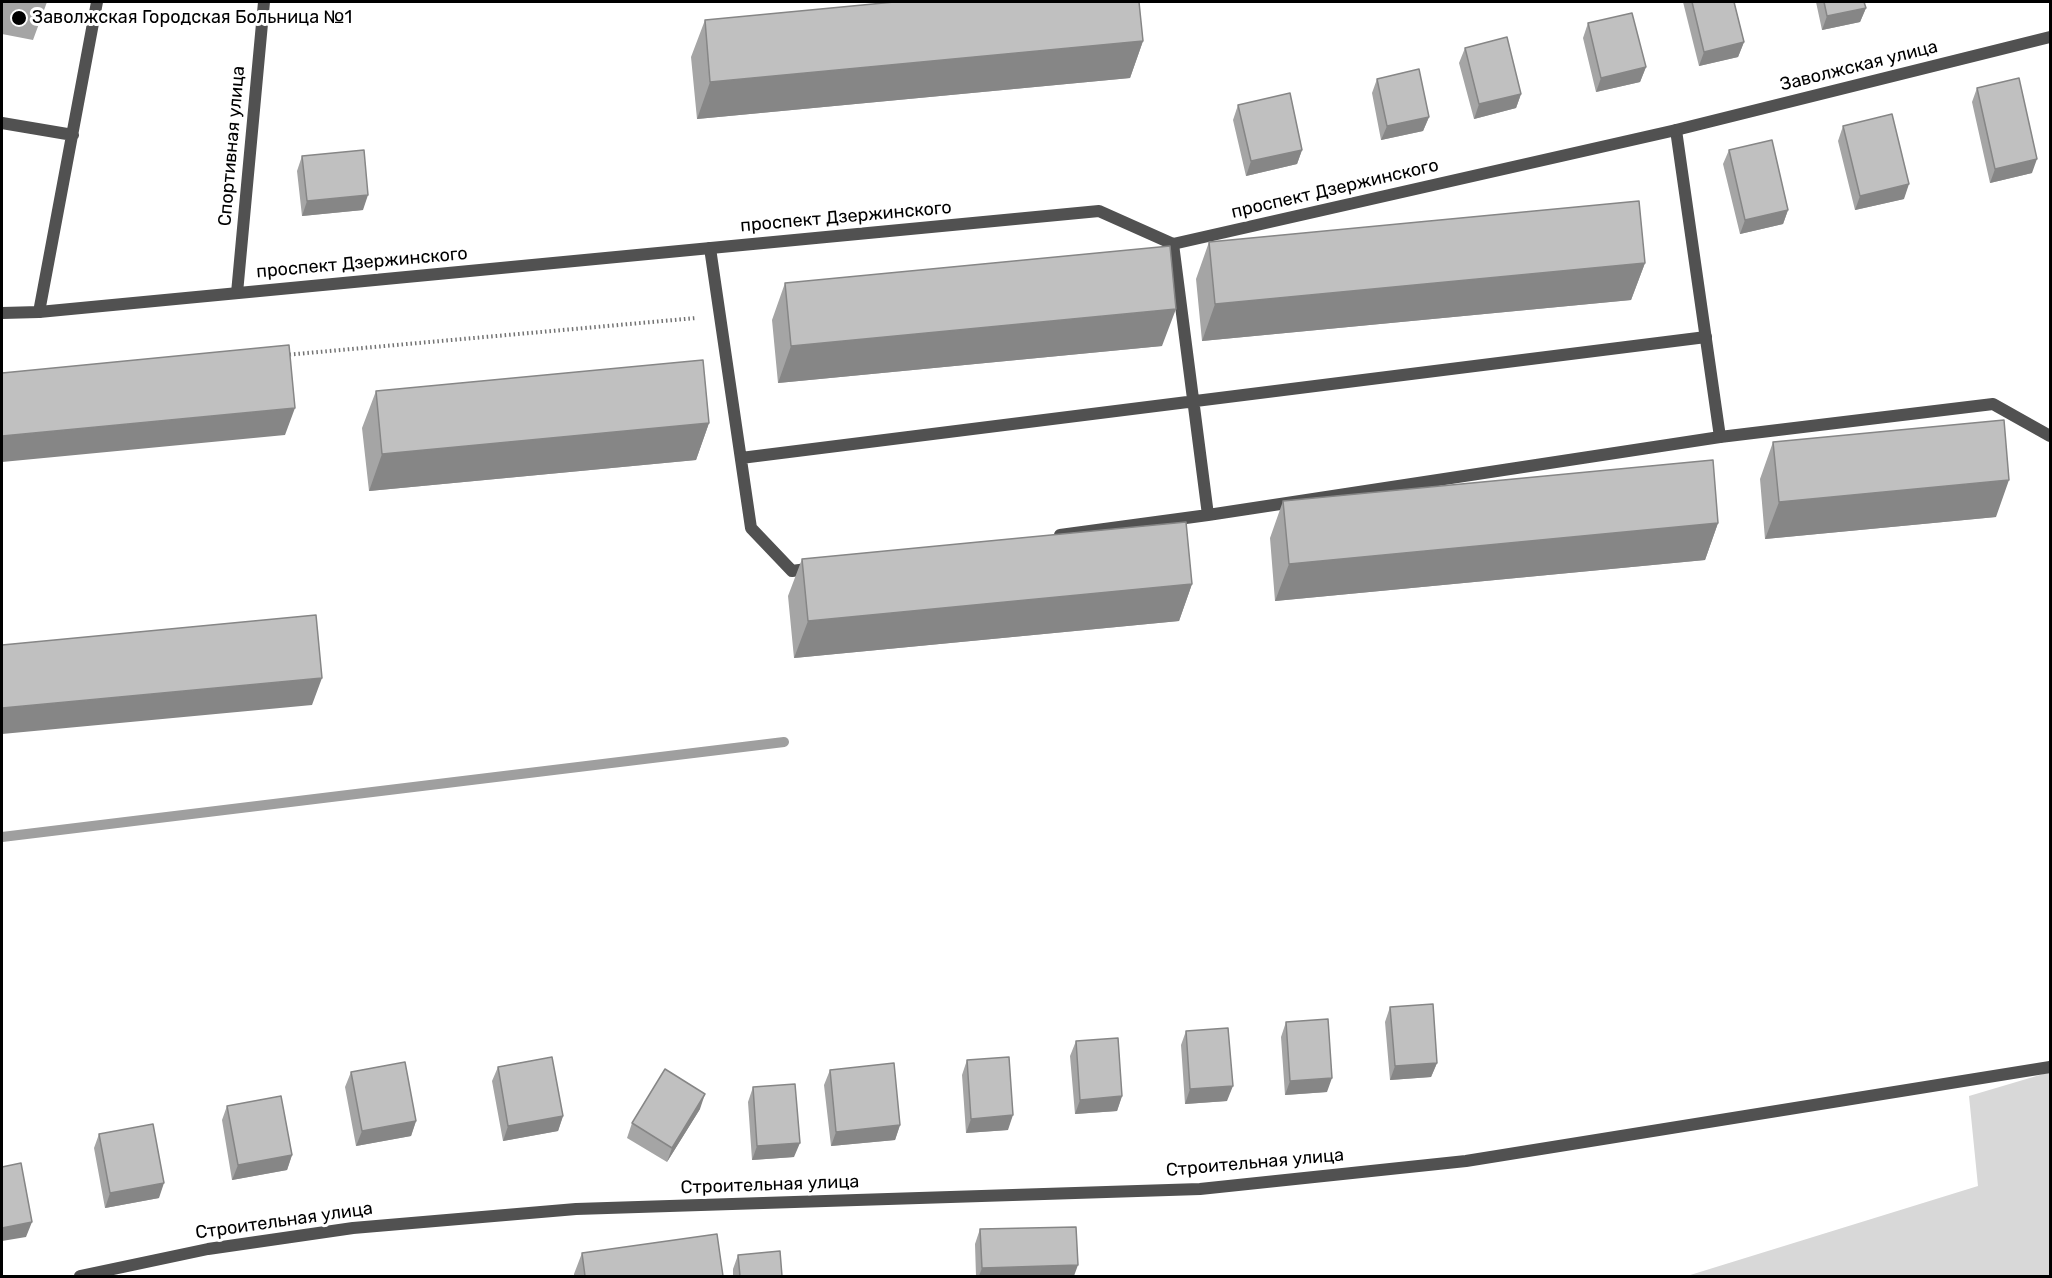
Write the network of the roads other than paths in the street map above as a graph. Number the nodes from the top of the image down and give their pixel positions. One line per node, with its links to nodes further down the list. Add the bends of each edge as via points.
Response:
1 (98, 2): 6 (street)
2 (264, 2): 9 (street, Спортивная улица)
3 (2050, 37): 5 (street, Заволжская улица)
4 (2, 123): 6 (street)
5 (1676, 130): 7 (street, проспект Дзержинского); 12 (street)
6 (73, 135): 10 (street)
7 (1173, 244): 8 (street, проспект Дзержинского, via 1099,211); 13 (street)
8 (710, 248): 9 (street, проспект Дзержинского); 16 (street)
9 (237, 293): 10 (street, проспект Дзержинского)
10 (39, 312): 11 (street, проспект Дзержинского)
11 (2, 313)
12 (1706, 337): 13 (street); 15 (street)
13 (1193, 402): 16 (street); 17 (street)
14 (2050, 436): 15 (street, via 1993,404)
15 (1720, 437): 17 (street)
16 (741, 458): 19 (street, via 751,528 792,571)
17 (1208, 515): 18 (street)
18 (1046, 536)
19 (826, 566)
20 (2050, 1067): 21 (street, Строительная улица, via 1466,1161 1200,1189 565,1210 353,1228 208,1249)
21 (80, 1276)

